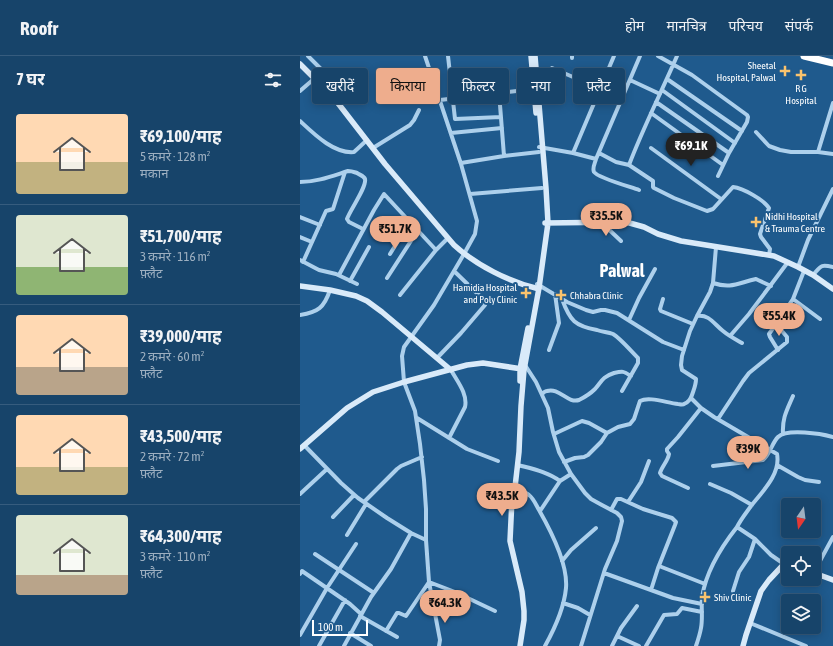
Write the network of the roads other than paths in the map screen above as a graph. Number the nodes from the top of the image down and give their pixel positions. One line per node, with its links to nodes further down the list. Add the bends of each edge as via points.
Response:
1 (308, 56): 14 (street)
2 (425, 56): 15 (street)
3 (448, 56): 16 (street)
4 (531, 56): 17 (street)
5 (535, 56): 48 (street)
6 (614, 56): 18 (street)
7 (640, 56): 21 (street)
8 (658, 56): 13 (street)
9 (677, 56): 13 (street)
10 (804, 56): 11 (highway)
11 (833, 62)
12 (300, 64): 19 (street)
13 (673, 64): 20 (street); 41 (street, via 746,114 748,119)
14 (320, 68)
15 (429, 68)
16 (449, 68)
17 (532, 68)
18 (609, 68)
19 (312, 75)
20 (667, 79): 25 (street); 41 (street)
21 (630, 80): 24 (street); 25 (street)
22 (312, 81): 23 (street)
23 (300, 91)
24 (625, 91)
25 (661, 92): 28 (street); 45 (street)
26 (448, 99): 27 (street)
27 (440, 100): 43 (street)
28 (656, 102): 37 (street); 52 (street)
29 (833, 103): 49 (street)
30 (339, 104): 44 (street)
31 (453, 104): 38 (street, via 456,119)
32 (536, 104): 48 (street)
33 (594, 104): 50 (street)
34 (619, 104): 51 (street)
35 (500, 105): 38 (street)
36 (419, 110): 46 (street, via 410,125)
37 (651, 113): 57 (street); 58 (street)
38 (501, 117): 40 (street)
39 (300, 121): 44 (street, via 327,144 340,150 354,152)
40 (502, 128): 43 (street); 54 (street)
41 (742, 131): 45 (street)
42 (756, 132): 49 (street, via 770,146 780,150)
43 (451, 133): 56 (street)
44 (367, 140): 46 (street)
45 (735, 143): 52 (street)
46 (373, 148): 75 (street)
47 (651, 148): 66 (street)
48 (540, 149): 50 (street); 54 (street); 62 (street); 70 (street)
49 (818, 152): 53 (street)
50 (573, 153): 55 (street)
51 (599, 153): 55 (street); 57 (street, via 616,162)
52 (729, 153): 58 (street)
53 (833, 154)
54 (504, 156): 56 (street)
55 (596, 159): 64 (street, via 593,170 598,175)
56 (461, 163): 65 (street)
57 (629, 165): 66 (street, via 653,181 654,188 703,209 710,210)
58 (723, 165): 60 (street)
59 (345, 172): 61 (street); 71 (street, via 333,209 326,211); 72 (street, via 352,171 363,176 365,181 347,219)
60 (718, 176)
61 (300, 182)
62 (542, 188): 65 (street); 70 (street)
63 (833, 189): 86 (street)
64 (639, 190)
65 (470, 194): 82 (street, via 477,225)
66 (721, 199): 83 (street, via 734,187 758,198 768,207 769,211 760,235 770,249)
67 (300, 216): 71 (street)
68 (410, 222): 72 (street, via 384,194); 73 (street); 81 (street)
69 (602, 222): 70 (street); 76 (street); 79 (street, via 626,222 681,242)
70 (546, 223): 98 (street, via 546,240)
71 (320, 226): 77 (street)
72 (363, 229): 91 (street)
73 (418, 230): 80 (street); 93 (street)
74 (300, 237): 77 (street)
75 (448, 238): 80 (street); 82 (street)
76 (621, 241)
77 (312, 242): 84 (street)
78 (369, 247): 94 (street)
79 (716, 247): 83 (street); 95 (street)
80 (436, 250): 103 (street)
81 (390, 254)
82 (464, 254): 90 (street); 98 (street, via 509,279 528,286)
83 (769, 255): 85 (street)
84 (302, 261): 91 (street, via 319,270)
85 (788, 262): 86 (street); 99 (street)
86 (798, 267): 89 (street)
87 (833, 267): 92 (street, via 824,265)
88 (655, 270): 110 (street)
89 (804, 270): 92 (street); 106 (street)
90 (454, 271): 114 (street); 119 (street, via 484,300 485,305)
91 (339, 275): 94 (street)
92 (813, 275): 100 (street)
93 (387, 278)
94 (350, 281): 96 (street)
95 (713, 283): 99 (street, via 725,286 756,279); 108 (street)
96 (357, 284)
97 (300, 286): 101 (street)
98 (538, 286): 102 (street); 120 (street)
99 (770, 286): 113 (street)
100 (833, 289)
101 (330, 290): 107 (street, via 322,305 312,312); 114 (street, via 366,301)
102 (555, 294): 104 (street); 116 (street, via 559,322)
103 (400, 295)
104 (562, 299): 110 (street, via 586,310 611,311); 122 (street, via 574,322 615,336 638,358)
105 (662, 299): 111 (street, via 662,312)
106 (793, 299): 109 (street); 112 (street)
107 (300, 315)
108 (697, 316): 111 (street); 113 (street, via 709,318)
109 (820, 319)
110 (629, 320): 117 (street, via 663,342)
111 (693, 324): 117 (street)
112 (776, 324): 118 (street, via 769,334); 118 (street, via 788,339)
113 (730, 336): 115 (street)
114 (411, 337): 119 (street); 123 (street, via 402,351)
115 (742, 343)
116 (549, 350)
117 (684, 350): 127 (street, via 682,370 696,381)
118 (778, 350): 130 (street, via 749,373)
119 (437, 358): 121 (street)
120 (523, 367): 121 (street, via 483,363); 125 (street); 143 (street); 151 (street)
121 (451, 370): 123 (street); 135 (street, via 465,395 466,403)
122 (631, 376): 124 (street); 125 (street, via 621,371 609,375 579,400 573,400 553,390 547,390)
123 (404, 382): 129 (street); 136 (street, via 373,392 347,408)
124 (622, 391)
125 (542, 394): 132 (street)
126 (793, 396): 133 (street, via 782,424)
127 (691, 398): 128 (street); 131 (street, via 684,404 642,399 632,423)
128 (701, 408): 130 (street); 150 (street, via 667,448 669,457 660,472 662,476)
129 (417, 418): 135 (street); 138 (street)
130 (718, 419): 137 (street)
131 (607, 433): 132 (street, via 582,421); 141 (street, via 588,455)
132 (554, 434): 141 (street)
133 (783, 434): 134 (street, via 803,433); 137 (street, via 777,437)
134 (833, 437)
135 (449, 438): 140 (street)
136 (302, 447): 145 (street)
137 (770, 450): 142 (street, via 777,454); 144 (street, via 760,461)
138 (422, 457): 155 (street, via 397,469); 166 (street)
139 (649, 461): 154 (street, via 641,482)
140 (498, 462)
141 (564, 462): 146 (street)
142 (777, 464): 148 (street, via 805,480); 156 (street, via 770,483)
143 (518, 465): 147 (street, via 544,472); 151 (street)
144 (712, 466)
145 (327, 469): 152 (street); 153 (street)
146 (571, 474): 147 (street); 157 (street, via 585,493)
147 (560, 481): 158 (street)
148 (819, 482)
149 (710, 484): 156 (street)
150 (688, 488)
151 (513, 489): 158 (street, via 530,496); 203 (street, via 510,536 522,592)
152 (300, 494)
153 (354, 495): 155 (street); 159 (street)
154 (628, 502): 157 (street, via 617,499); 172 (street, via 672,518 676,522)
155 (365, 503): 162 (street); 163 (street)
156 (752, 505): 160 (street)
157 (611, 510): 176 (street, via 620,515 622,521)
158 (540, 511): 170 (street)
159 (333, 517)
160 (737, 527): 165 (street); 180 (street, via 722,547)
161 (596, 528): 170 (street)
162 (411, 533): 166 (street); 184 (street)
163 (347, 535)
164 (833, 537): 169 (street)
165 (755, 539): 171 (street); 183 (street)
166 (426, 540): 179 (street)
167 (356, 544): 174 (street)
168 (315, 554): 174 (street)
169 (821, 560)
170 (562, 561): 186 (street, via 566,582)
171 (781, 561)
172 (659, 566): 180 (street); 182 (street)
173 (781, 568): 193 (street, via 768,580 761,591)
174 (339, 570): 181 (street); 184 (street)
175 (301, 571): 181 (street)
176 (604, 573): 182 (street); 192 (street)
177 (821, 576): 178 (street)
178 (833, 580)
179 (429, 582): 189 (street); 194 (street, via 406,616 397,613); 202 (street)
180 (705, 584): 187 (street)
181 (327, 588): 185 (street); 196 (street)
182 (651, 590): 187 (street)
183 (733, 591)
184 (374, 592): 191 (street)
185 (345, 600): 191 (street); 199 (street)
186 (563, 603): 192 (street); 204 (street)
187 (702, 604): 190 (street)
188 (637, 606): 197 (street)
189 (495, 611)
190 (702, 612): 208 (street, via 682,608 677,614 664,616); 209 (street)
191 (360, 615): 194 (street); 195 (street)
192 (590, 615): 205 (street)
193 (750, 623): 210 (street); 211 (street)
194 (386, 631): 198 (street)
195 (350, 633): 200 (street); 201 (street)
196 (300, 635)
197 (617, 636): 206 (street); 207 (street)
198 (397, 637)
199 (319, 646)
200 (344, 646)
201 (371, 646)
202 (440, 646)
203 (522, 646)
204 (545, 646)
205 (581, 646)
206 (612, 646)
207 (639, 646)
208 (646, 646)
209 (696, 646)
210 (743, 646)
211 (806, 646)

